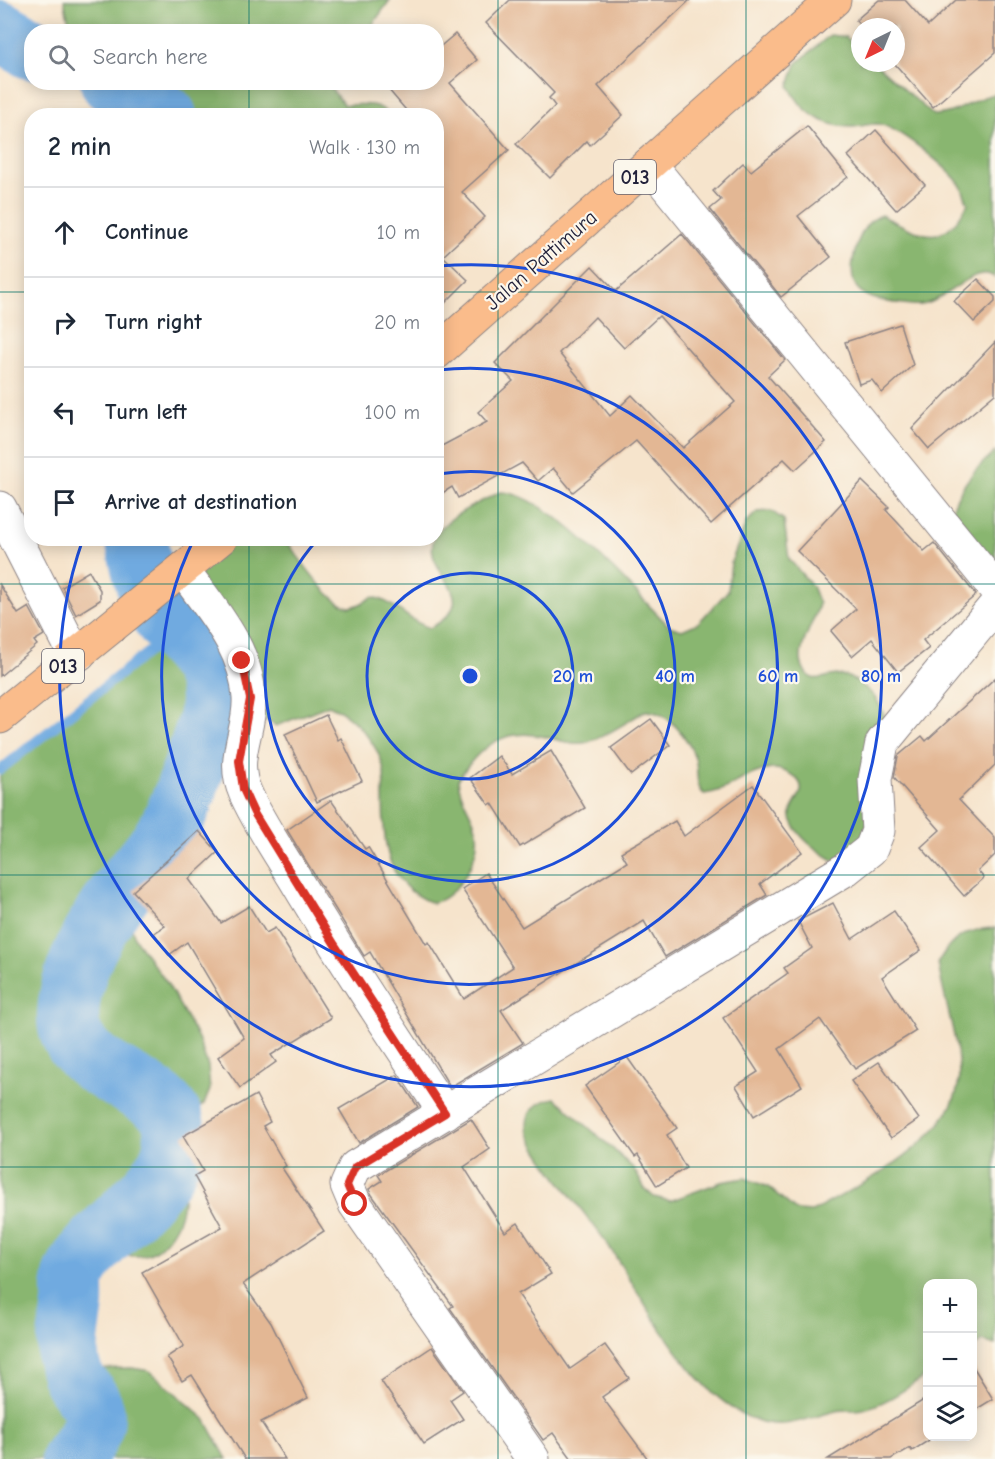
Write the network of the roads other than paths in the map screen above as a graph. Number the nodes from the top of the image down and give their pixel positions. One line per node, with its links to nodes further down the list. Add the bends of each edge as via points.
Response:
1 (834, 0): 2 (main road, Jalan Pattimura / 013)
2 (649, 165): 3 (main road, Jalan Pattimura / 013); 7 (street)
3 (444, 346)
4 (0, 508): 9 (street, via 68,641)
5 (211, 546): 6 (main road, 013)
6 (175, 576): 9 (main road, 013); 11 (street, via 222,625 242,661 250,699 239,761 243,789 254,813)
7 (995, 588)
8 (995, 606): 11 (street, via 882,743 875,779 878,831 871,849 846,869)
9 (79, 654): 10 (main road, 013)
10 (0, 717)
11 (445, 1113): 12 (street, via 355,1167 347,1185 355,1204)
12 (533, 1459)

